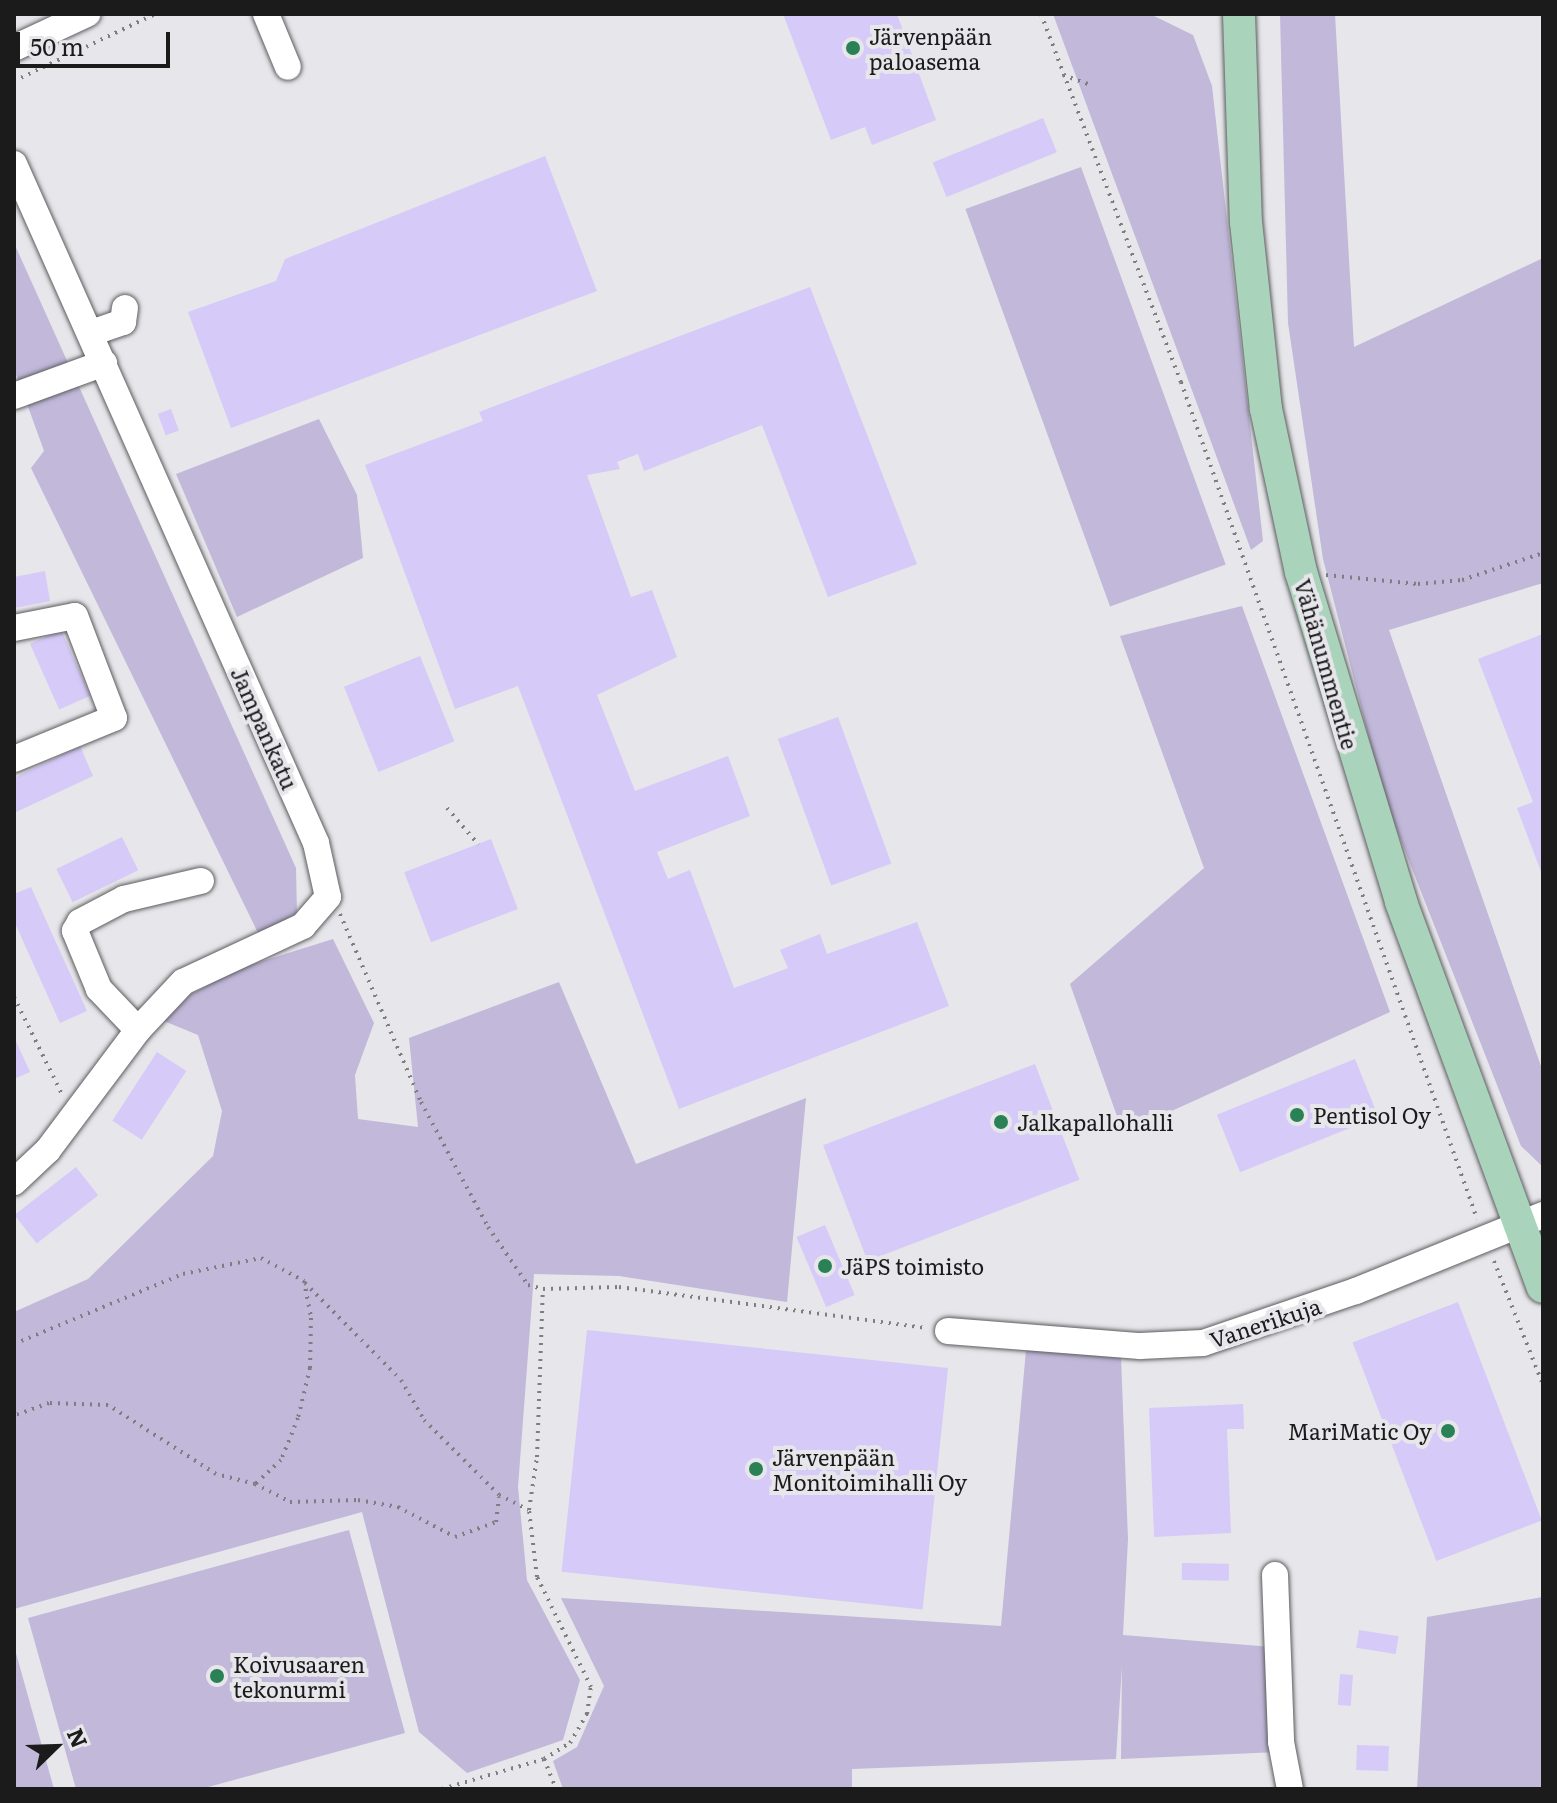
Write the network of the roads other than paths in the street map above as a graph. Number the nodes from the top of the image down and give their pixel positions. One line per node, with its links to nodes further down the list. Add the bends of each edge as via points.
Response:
1 (87, 14): 4 (street)
2 (266, 14): 5 (street)
3 (1239, 14): 16 (main road, Vähänummentie, via 1246,222 1266,409 1301,572 1401,902)
4 (14, 48)
5 (288, 67)
6 (14, 164): 8 (street, Jampankatu)
7 (125, 308): 8 (street, via 123,322)
8 (91, 333): 9 (street, Jampankatu)
9 (104, 363): 10 (street); 14 (street, Jampankatu, via 321,856 328,897 303,926 183,982)
10 (14, 396)
11 (14, 628): 12 (street, via 75,616 114,718)
12 (14, 759)
13 (201, 881): 14 (street, via 124,899 80,922 75,931 99,989)
14 (138, 1030): 15 (street, via 48,1150)
15 (14, 1182)
16 (1531, 1220): 17 (main road, Vähänummentie); 18 (street, Vanerikuja, via 1356,1291 1203,1343 1140,1346)
17 (1543, 1287)
18 (948, 1331)
19 (1275, 1575): 20 (street, via 1281,1742)
20 (1290, 1789)

